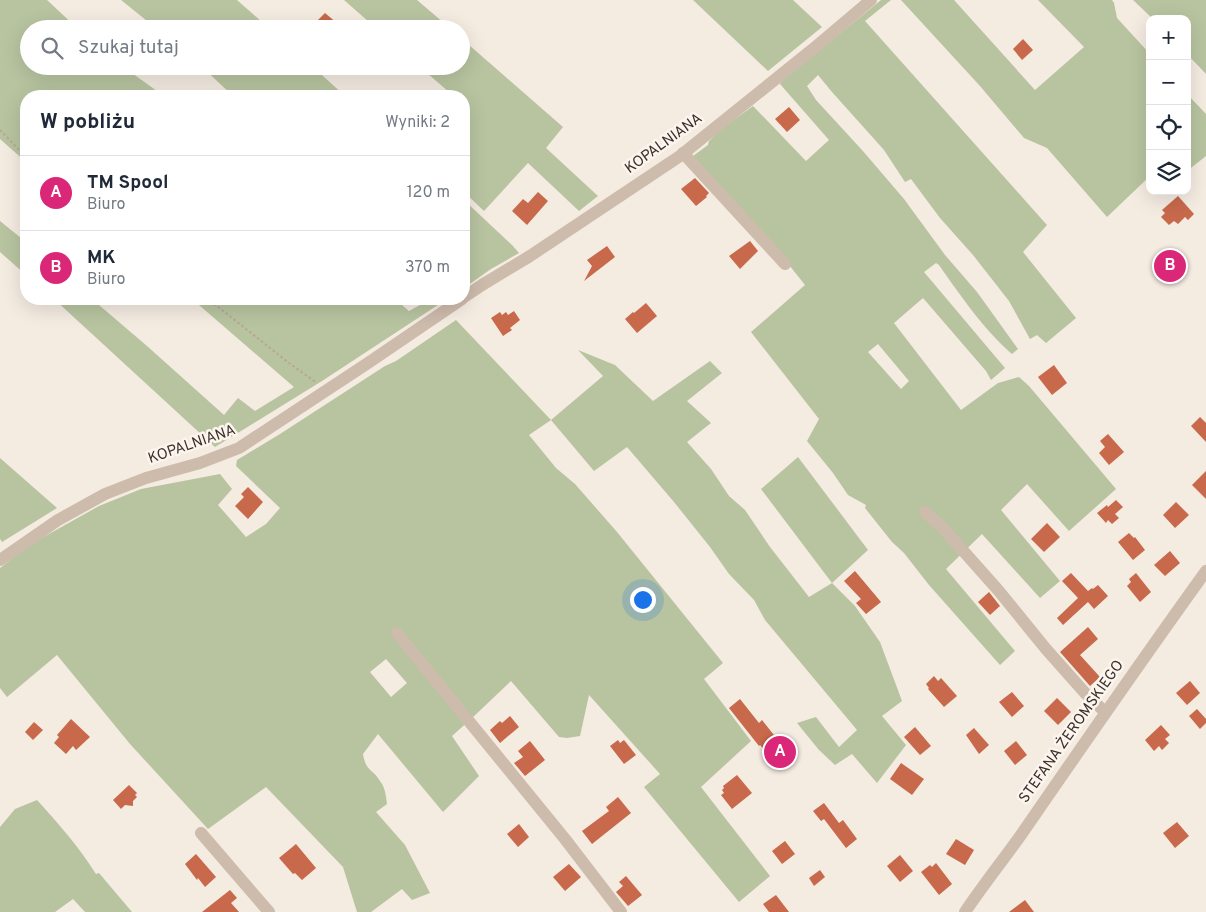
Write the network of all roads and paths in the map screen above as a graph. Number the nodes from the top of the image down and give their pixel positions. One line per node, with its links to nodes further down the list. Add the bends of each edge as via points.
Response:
1 (871, 0): 4 (street, KOPALNIANA)
2 (0, 130): 3 (path)
3 (20, 151)
4 (683, 153): 5 (street); 6 (street, KOPALNIANA)
5 (785, 264)
6 (470, 293)
7 (215, 305): 9 (path)
8 (453, 305): 9 (street, KOPALNIANA)
9 (327, 390): 11 (street, KOPALNIANA, via 240,448 105,494 58,520)
10 (926, 512): 14 (street, via 998,590 1080,688)
11 (0, 560)
12 (1206, 572): 14 (street, STEFANA ŻEROMSKIEGO)
13 (397, 632): 17 (street)
14 (1105, 712): 18 (street, STEFANA ŻEROMSKIEGO)
15 (201, 833): 16 (street)
16 (268, 912)
17 (622, 912)
18 (965, 912)

